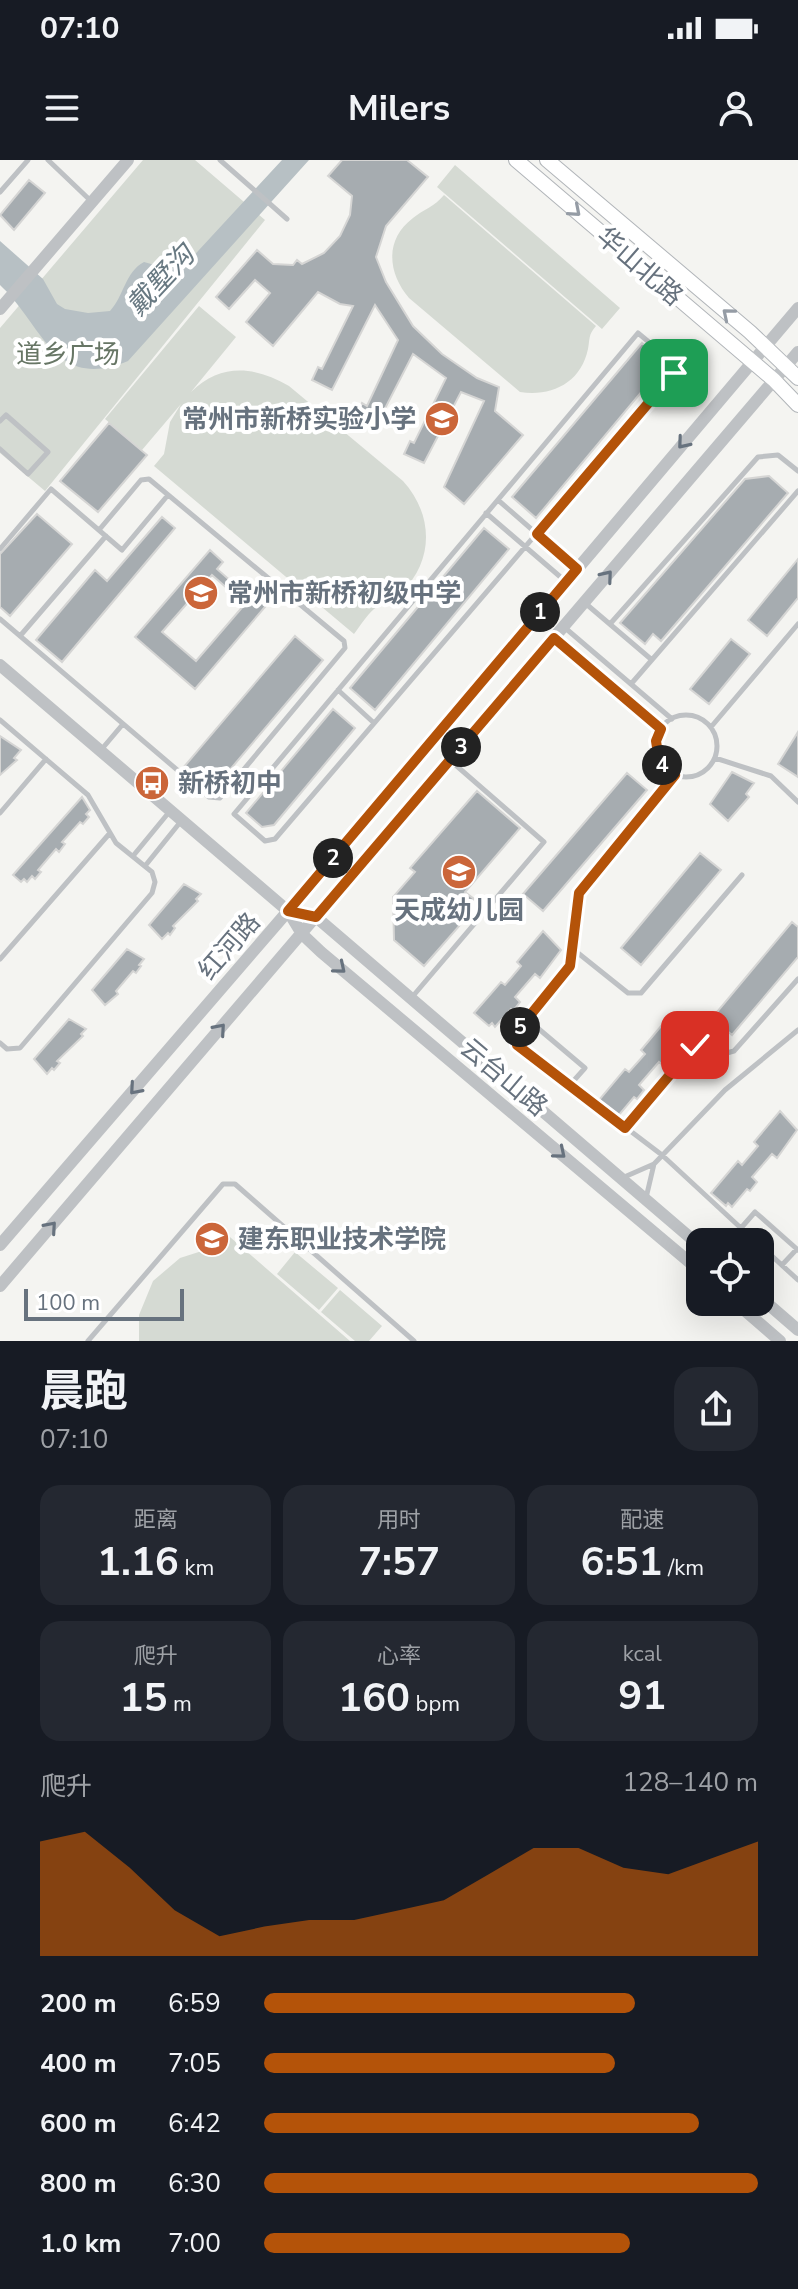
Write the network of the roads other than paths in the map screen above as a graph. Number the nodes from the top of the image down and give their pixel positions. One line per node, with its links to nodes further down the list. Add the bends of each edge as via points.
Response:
1 (28, 160): 7 (lane)
2 (48, 160): 8 (lane)
3 (128, 160): 8 (street)
4 (220, 160): 9 (lane)
5 (516, 160): 14 (main road, 华山北路, one-way to 14)
6 (547, 160): 12 (main road, 华山北路, one-way to 6)
7 (0, 192)
8 (92, 202): 10 (street)
9 (287, 219)
10 (4, 303)
11 (798, 308): 12 (street, 红河路)
12 (765, 346): 14 (street, 红河路); 15 (main road, 华山北路)
13 (798, 352): 15 (street, 红河路)
14 (752, 362): 17 (main road, 华山北路); 31 (street, 红河路, one-way to 31)
15 (786, 366): 16 (main road, 华山北路); 17 (street, 红河路)
16 (798, 378)
17 (774, 380): 18 (main road, 华山北路); 33 (street, 红河路, one-way to 17)
18 (798, 405)
19 (0, 421): 20 (lane, via 6,415 48,452 28,474)
20 (0, 449)
21 (798, 471): 35 (lane, via 778,455 758,457)
22 (798, 491): 40 (lane)
23 (168, 495): 26 (lane, via 149,479 141,480); 28 (lane, via 122,550); 47 (lane, via 344,641 345,648 220,798 209,797)
24 (498, 500): 25 (lane); 27 (lane); 27 (lane, via 638,333 674,363 674,373)
25 (486, 513): 29 (lane); 43 (lane)
26 (99, 530): 28 (lane); 30 (lane, via 51,489)
27 (537, 534): 29 (lane); 31 (lane)
28 (106, 536): 38 (lane)
29 (525, 547): 32 (lane); 46 (lane)
30 (0, 549)
31 (577, 569): 32 (street, 红河路)
32 (566, 582): 63 (street, 红河路)
33 (584, 602): 35 (lane); 37 (street, 红河路)
34 (0, 619): 38 (lane)
35 (610, 624): 40 (lane)
36 (798, 624): 48 (lane)
37 (564, 627): 39 (street, 红河路); 42 (lane)
38 (20, 636): 47 (lane)
39 (554, 638): 49 (lane); 53 (street, 红河路)
40 (652, 660): 42 (lane)
41 (0, 665): 50 (street, 云台山路)
42 (631, 684): 44 (lane)
43 (338, 690): 46 (lane); 46 (lane, via 234,814 265,841 275,839)
44 (672, 719): 48 (lane, via 694,716); 49 (lane)
45 (0, 720): 52 (lane)
46 (374, 723)
47 (123, 724): 50 (lane)
48 (711, 727): 51 (lane)
49 (661, 729): 54 (lane, via 656,741 659,760)
50 (100, 750): 56 (street, 云台山路)
51 (715, 758): 54 (lane, via 701,773); 55 (lane, via 771,776)
52 (46, 759): 57 (lane); 59 (lane, via 88,795)
53 (450, 760): 64 (street, 红河路); 69 (lane, via 544,842)
54 (675, 775): 66 (lane, via 579,893)
55 (798, 802)
56 (171, 811): 58 (street, 云台山路); 60 (lane)
57 (0, 813)
58 (182, 820): 61 (lane); 63 (street, 云台山路)
59 (110, 833): 60 (lane); 67 (lane)
60 (133, 856): 61 (lane)
61 (145, 866): 72 (lane, via 155,882 152,893 20,1048 7,1049)
62 (742, 875): 66 (lane, via 641,993 628,993)
63 (288, 911): 64 (street, 云台山路); 65 (street, 云台山路); 83 (street, 红河路, one-way to 83)
64 (316, 917): 65 (street, 红河路); 69 (street, 云台山路)
65 (302, 934): 86 (street, 云台山路, one-way to 86); 89 (street, 红河路, one-way to 65)
66 (572, 948): 70 (lane, via 570,966)
67 (0, 959)
68 (798, 979): 74 (lane, via 734,1051 723,1054 695,1045)
69 (412, 998): 77 (street, 云台山路)
70 (527, 1019): 73 (lane, via 515,1034 517,1045); 73 (lane, via 585,1068)
71 (798, 1030): 75 (lane, via 725,1090)
72 (0, 1043)
73 (569, 1086): 74 (lane)
74 (625, 1128): 75 (lane)
75 (662, 1155): 76 (lane); 79 (lane)
76 (654, 1164): 77 (lane); 78 (lane)
77 (622, 1178): 78 (street, 云台山路)
78 (646, 1199): 82 (street, 云台山路)
79 (741, 1228): 81 (lane, via 755,1212)
80 (774, 1228): 84 (lane)
81 (774, 1228)
82 (686, 1234)
83 (0, 1245)
84 (798, 1249): 87 (lane)
85 (774, 1258): 87 (lane)
86 (686, 1259)
87 (782, 1265): 88 (lane)
88 (798, 1280)
89 (0, 1286)
90 (774, 1309): 92 (street)
91 (751, 1316): 95 (street)
92 (798, 1330)
93 (88, 1341): 94 (lane, via 223,1184 235,1184)
94 (414, 1341)
95 (780, 1341)

